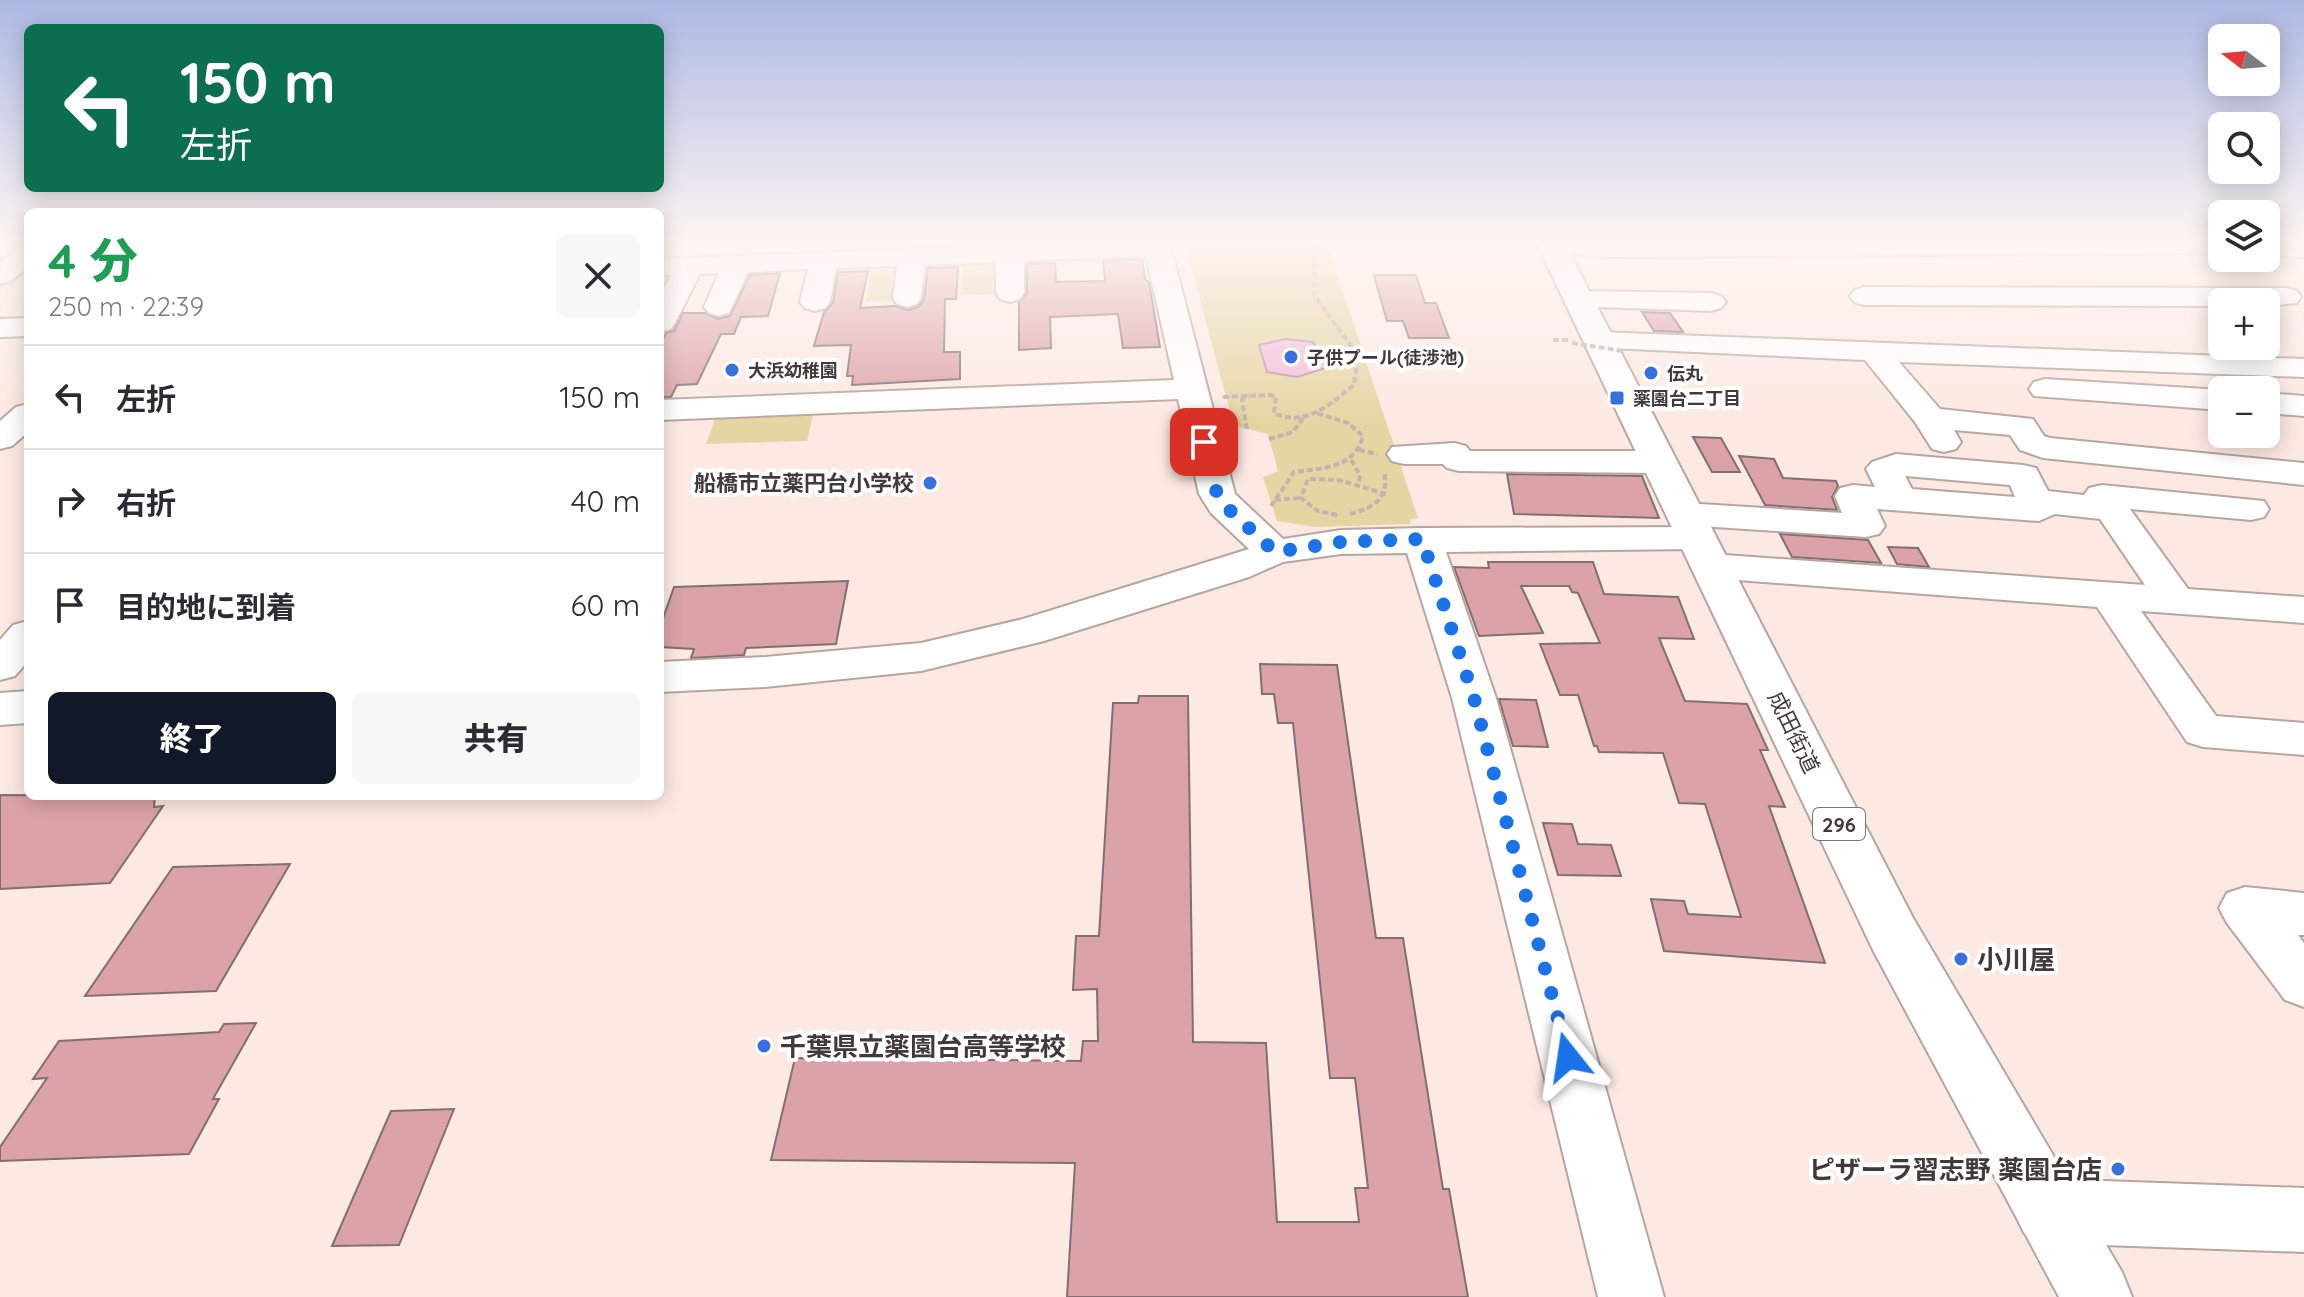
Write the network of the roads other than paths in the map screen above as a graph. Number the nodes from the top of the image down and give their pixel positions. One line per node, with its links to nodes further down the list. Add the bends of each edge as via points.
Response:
1 (1176, 305): 16 (street)
2 (1577, 305): 9 (highway, 成田街道 / 296)
3 (1701, 305): 9 (street)
4 (1936, 305): 10 (street)
5 (2129, 305): 6 (street)
6 (2150, 321)
7 (24, 327): 8 (street)
8 (0, 328)
9 (1589, 333): 11 (street); 27 (highway, 成田街道 / 296)
10 (1962, 336): 11 (street); 12 (street)
11 (1874, 352): 24 (street)
12 (2062, 359): 13 (street); 15 (street)
13 (2304, 368)
14 (2045, 389): 15 (street)
15 (2094, 392): 17 (street)
16 (1202, 393): 20 (street); 36 (street, via 1217,494)
17 (2208, 399)
18 (2280, 404): 19 (street)
19 (2304, 406)
20 (664, 410)
21 (0, 413): 22 (street)
22 (24, 413)
23 (24, 417): 25 (street)
24 (1930, 418): 28 (street); 29 (street, via 2021,426 2032,443 2043,448)
25 (0, 439)
26 (1404, 454): 27 (street, via 1454,453 1459,461)
27 (1659, 462): 35 (highway, 成田街道 / 296)
28 (1962, 471): 30 (street, via 1896,465 1884,469); 31 (street, via 2023,476)
29 (2304, 474)
30 (1898, 498): 31 (street, via 2039,510); 35 (street, via 1853,496 1866,526)
31 (2035, 501): 32 (street)
32 (2110, 509): 33 (street, via 2102,496); 38 (street)
33 (2251, 509)
34 (1422, 539): 35 (street); 36 (street, via 1341,542); 50 (street, via 1474,698)
35 (1697, 539): 37 (street, via 1958,583); 48 (highway, 成田街道 / 296, via 1893,934)
36 (1275, 552): 42 (street, via 1029,631 912,659)
37 (2108, 594): 38 (street); 45 (street, via 2203,731)
38 (2175, 599): 39 (street)
39 (2304, 610)
40 (24, 639): 41 (street)
41 (0, 666)
42 (664, 677)
43 (24, 707): 44 (street)
44 (0, 709)
45 (2304, 739)
46 (2304, 914): 47 (street, via 2245,908)
47 (2304, 983)
48 (2046, 1211): 49 (street); 51 (highway, 成田街道 / 296)
49 (2304, 1220)
50 (1631, 1297)
51 (2097, 1297)

